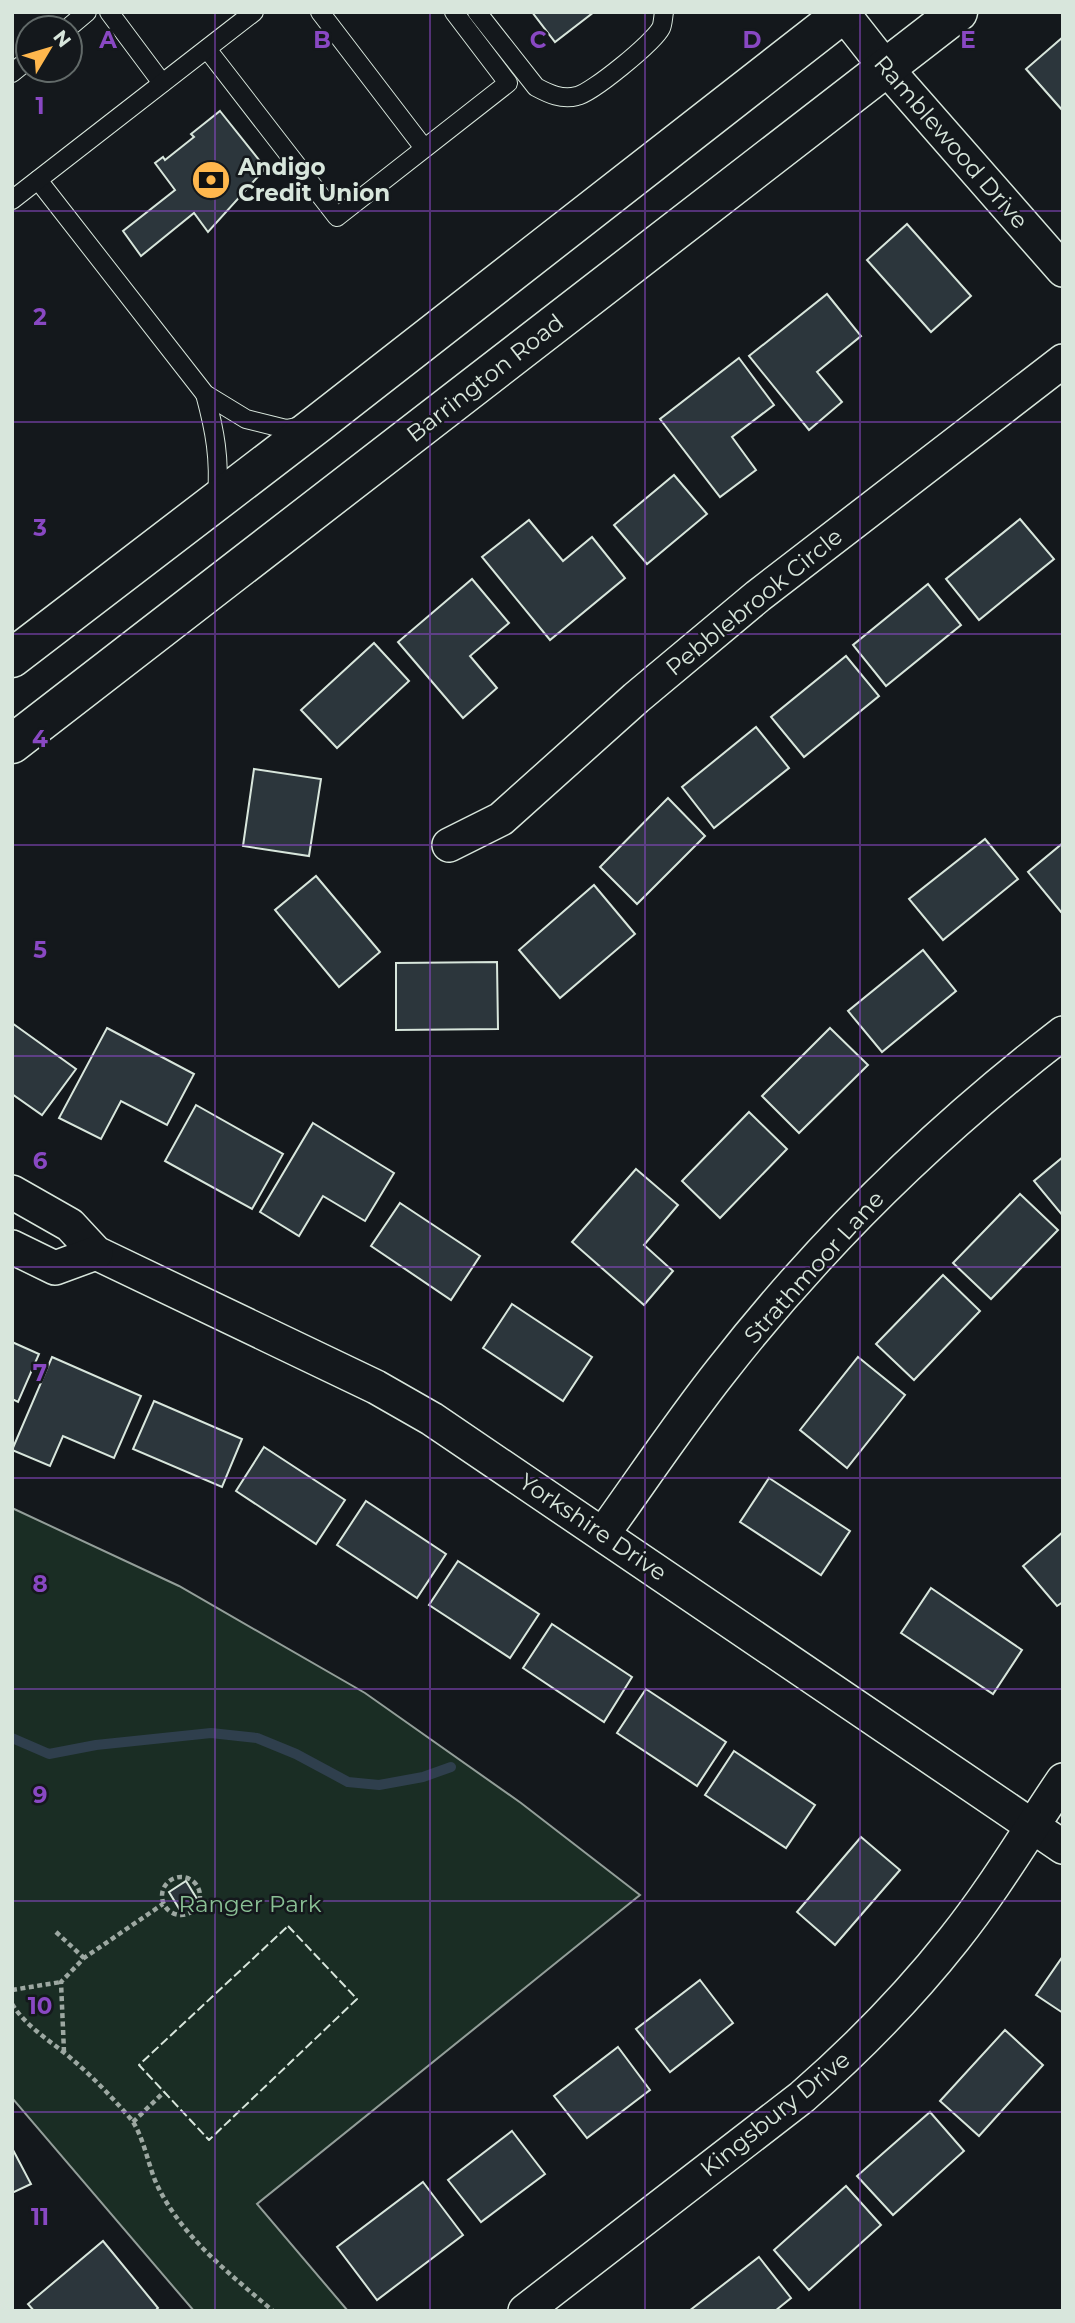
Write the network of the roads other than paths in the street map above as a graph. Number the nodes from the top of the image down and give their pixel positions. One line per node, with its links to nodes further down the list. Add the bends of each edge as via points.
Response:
1 (109, 12): 11 (lane)
2 (254, 12): 9 (lane)
3 (320, 12): 12 (lane)
4 (454, 12): 12 (lane, via 508,83)
5 (477, 12): 6 (lane, via 536,87 562,97 591,90 653,40)
6 (664, 12)
7 (958, 12): 10 (main road, Barrington Road)
8 (844, 13): 10 (street, Ramblewood Drive); 18 (main road)
9 (206, 49): 11 (lane); 12 (lane, via 337,217)
10 (886, 68): 15 (street, Ramblewood Drive); 21 (main road, Barrington Road)
11 (162, 83): 13 (lane)
12 (424, 148)
13 (38, 180): 14 (lane); 17 (lane)
14 (12, 200)
15 (1063, 270)
16 (1063, 360): 22 (street, Pebblebrook Circle, via 758,596 501,819)
17 (205, 394): 18 (lane, via 261,424 286,429); 19 (lane, via 217,442)
18 (320, 422): 19 (main road)
19 (217, 501): 20 (main road)
20 (12, 658)
21 (12, 744)
22 (449, 845)
23 (1063, 1034): 27 (street, Strathmoor Lane, via 958,1119 834,1241 721,1371)
24 (12, 1192): 26 (street, Yorkshire Drive, via 69,1225)
25 (12, 1247): 26 (street, via 55,1268)
26 (96, 1253): 27 (street, Yorkshire Drive, via 376,1387 432,1419)
27 (603, 1534): 29 (street, Yorkshire Drive)
28 (1063, 1780): 29 (street, Kingsbury Drive)
29 (1033, 1827): 30 (street, Yorkshire Drive); 31 (street, Kingsbury Drive, via 956,1937 844,2060 803,2097)
30 (1063, 1847)
31 (525, 2311)

